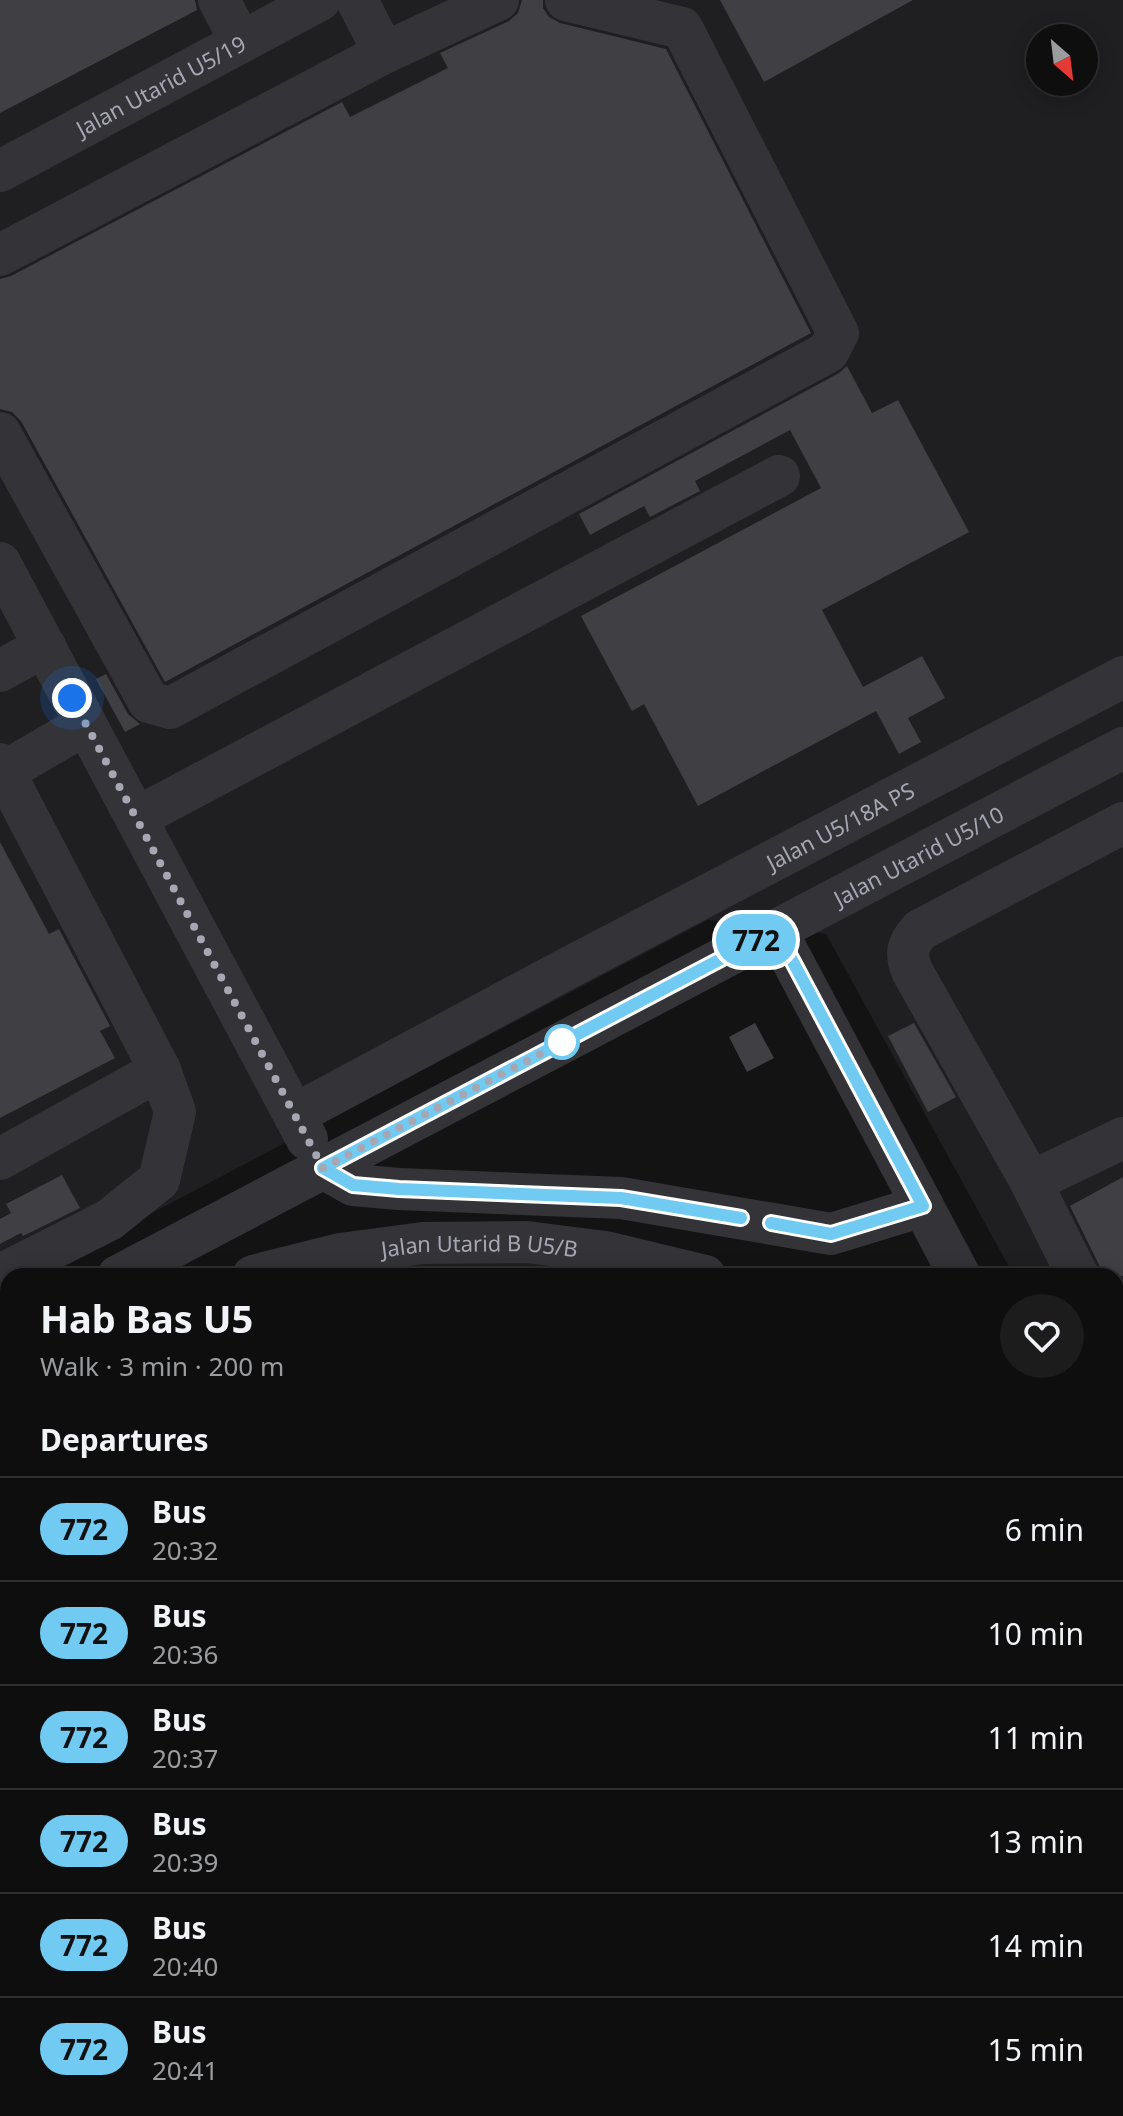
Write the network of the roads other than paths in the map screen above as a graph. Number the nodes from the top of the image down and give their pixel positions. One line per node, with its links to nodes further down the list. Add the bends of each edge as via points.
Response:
1 (219, 0): 6 (street)
2 (320, 0): 6 (street, Jalan Utarid U5/19)
3 (357, 0): 7 (street)
4 (498, 0): 7 (street)
5 (566, 0): 12 (street, via 682,28 838,333 828,352 170,708 149,702)
6 (241, 42): 8 (street, Jalan Utarid U5/19)
7 (384, 53): 9 (street)
8 (0, 171)
9 (0, 255)
10 (0, 433): 12 (street)
11 (779, 476): 21 (street)
12 (46, 520): 13 (street)
13 (0, 546)
14 (0, 563): 15 (street)
15 (45, 646): 16 (street); 18 (street)
16 (0, 671)
17 (1123, 677): 23 (street, Jalan U5/18A PS)
18 (86, 724): 20 (street); 21 (street)
19 (1123, 748): 24 (street, Jalan Utarid U5/10)
20 (2, 768): 25 (street)
21 (136, 818): 26 (street)
22 (1123, 823): 30 (street, via 920,930 909,943 912,971)
23 (725, 887): 24 (street); 26 (street, Jalan U5/18A PS)
24 (765, 936): 29 (street, Jalan Utarid U5/10); 31 (street)
25 (160, 1070): 28 (street); 32 (street, via 175,1112 159,1180 109,1220)
26 (294, 1115): 29 (street)
27 (1123, 1138): 30 (street)
28 (0, 1159)
29 (323, 1168): 31 (street, via 353,1185 621,1198 831,1234); 33 (street, Jalan Utarid U5/10)
30 (1031, 1182): 37 (street)
31 (923, 1206): 36 (street)
32 (14, 1268)
33 (133, 1268)
34 (285, 1268): 35 (street, Jalan Utarid B U5/B, via 423,1243 527,1242)
35 (672, 1268)
36 (956, 1268)
37 (1074, 1268)

